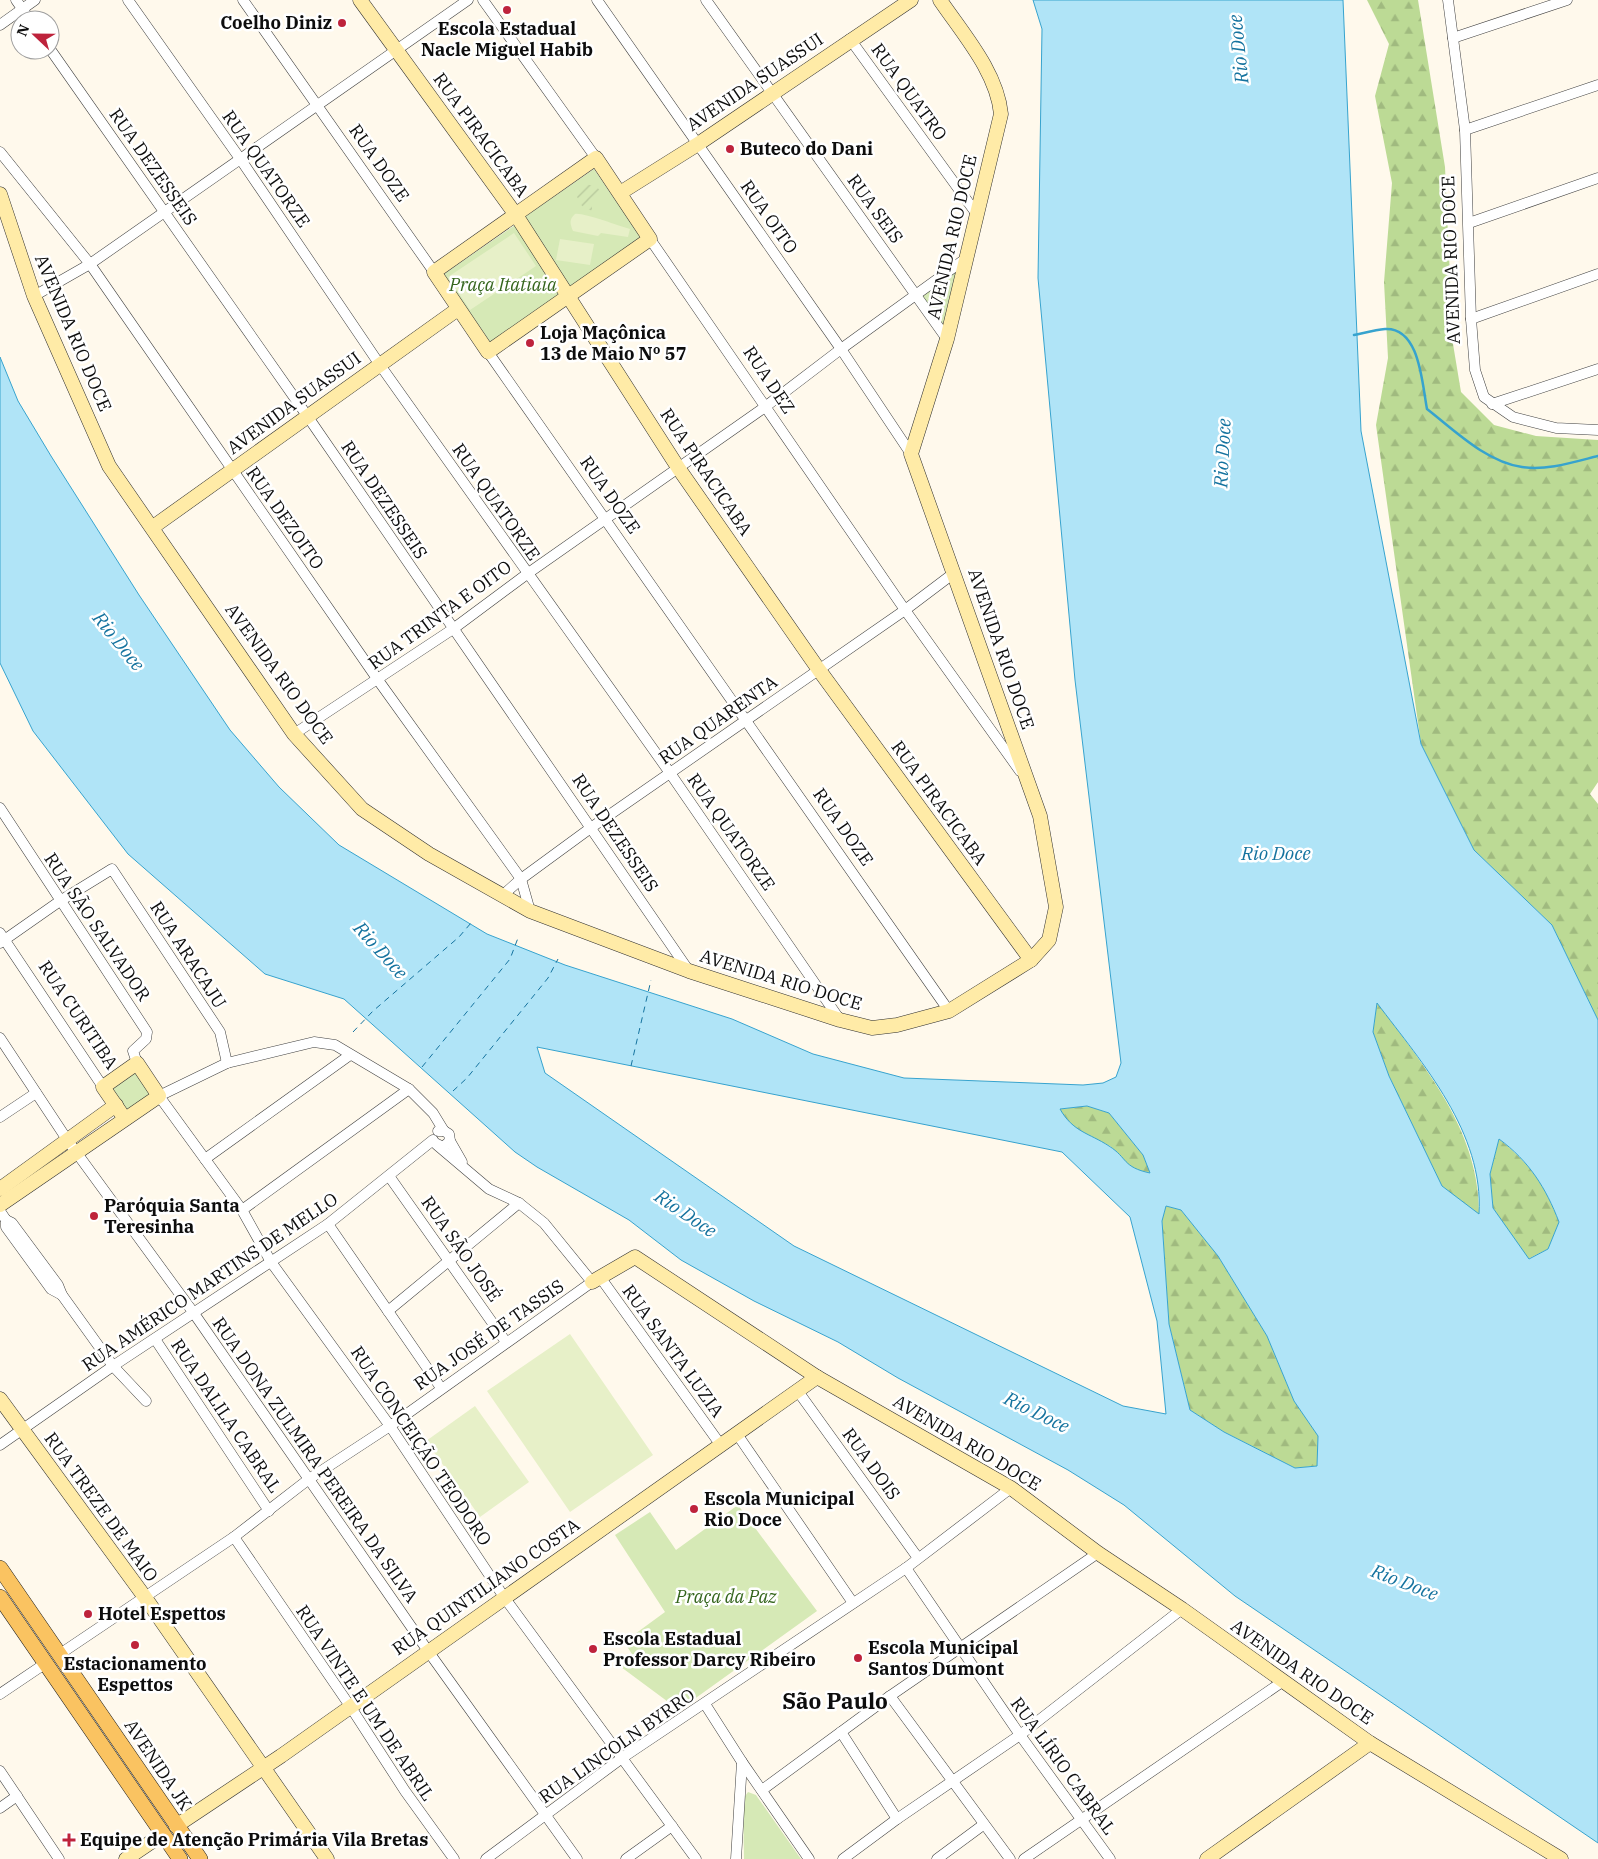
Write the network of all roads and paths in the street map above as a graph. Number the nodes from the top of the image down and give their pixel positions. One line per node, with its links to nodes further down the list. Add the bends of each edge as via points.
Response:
1 (35, 0): 13 (street)
2 (128, 0): 26 (street, RUA QUATORZE)
3 (243, 0): 21 (street, RUA DOZE)
4 (360, 0): 17 (street, RUA PIRACICABA)
5 (468, 0): 17 (street)
6 (483, 0): 25 (street, RUA DEZ)
7 (597, 0): 23 (street, RUA OITO)
8 (706, 0): 20 (street, RUA SEIS)
9 (911, 0): 16 (street, AVENIDA SUASSUI)
10 (940, 0): 31 (street, AVENIDA RIO DOCE, via 982,61 1000,98 1001,114)
11 (1448, 0): 15 (street, AVENIDA RIO DOCE)
12 (1567, 0): 15 (street)
13 (19, 4): 14 (street)
14 (0, 25)
15 (1453, 38): 22 (street, AVENIDA RIO DOCE)
16 (850, 39): 20 (street, AVENIDA SUASSUI); 31 (street, RUA QUATRO)
17 (395, 51): 21 (street); 32 (street, RUA PIRACICABA)
18 (58, 60): 30 (street, RUA DEZESSEIS)
19 (1598, 85): 22 (street)
20 (771, 94): 23 (street, AVENIDA SUASSUI); 39 (street, RUA SEIS)
21 (316, 105): 26 (street); 37 (street, RUA DOZE)
22 (1465, 130): 33 (street, AVENIDA RIO DOCE)
23 (698, 144): 28 (street, AVENIDA SUASSUI); 45 (street, RUA OITO)
24 (0, 152): 36 (street, RUA DEZOITO)
25 (596, 158): 28 (street, RUA DEZ); 32 (street)
26 (241, 160): 30 (street); 47 (street, RUA QUATORZE)
27 (1598, 178): 33 (street)
28 (620, 193): 34 (street, RUA DEZ)
29 (0, 194): 40 (street, AVENIDA RIO DOCE)
30 (164, 212): 36 (street); 51 (street, RUA DEZESSEIS)
31 (976, 213): 35 (street, AVENIDA RIO DOCE)
32 (516, 215): 37 (street); 41 (street, RUA PIRACICABA)
33 (1469, 223): 43 (street, AVENIDA RIO DOCE)
34 (650, 239): 41 (street); 50 (street, RUA DEZ)
35 (968, 257): 39 (street, RUA TRINTA E OITO); 44 (street, AVENIDA RIO DOCE)
36 (90, 264): 40 (street); 55 (street, RUA DEZOITO)
37 (434, 272): 42 (street, RUA DOZE)
38 (1598, 274): 43 (street)
39 (916, 293): 44 (street, RUA SEIS); 45 (street, RUA TRINTA E OITO)
40 (34, 296): 57 (street, AVENIDA RIO DOCE, via 109,466)
41 (568, 296): 46 (street); 54 (street, RUA PIRACICABA)
42 (458, 309): 46 (street, RUA DOZE); 47 (street, AVENIDA SUASSUI)
43 (1471, 319): 49 (street, AVENIDA RIO DOCE, via 1475,370 1484,397)
44 (947, 339): 53 (street, AVENIDA RIO DOCE)
45 (841, 349): 50 (street, RUA TRINTA E OITO); 53 (street, RUA OITO)
46 (488, 352): 56 (street, RUA DOZE)
47 (380, 365): 51 (street, AVENIDA SUASSUI); 58 (street, RUA QUATORZE)
48 (1598, 369): 49 (street)
49 (1492, 404): 52 (street, AVENIDA RIO DOCE, via 1513,417 1556,428)
50 (765, 407): 54 (street, RUA TRINTA E OITO); 60 (street, RUA DEZ)
51 (308, 417): 55 (street, AVENIDA SUASSUI); 61 (street, RUA DEZESSEIS)
52 (1598, 430)
53 (911, 454): 59 (street, AVENIDA RIO DOCE)
54 (679, 469): 56 (street, RUA TRINTA E OITO); 62 (street, RUA PIRACICABA)
55 (232, 471): 57 (street, AVENIDA SUASSUI); 63 (street, RUA DEZOITO)
56 (604, 520): 58 (street, RUA TRINTA E OITO); 64 (street, RUA DOZE)
57 (152, 527): 65 (street, AVENIDA RIO DOCE)
58 (527, 574): 61 (street, RUA TRINTA E OITO); 66 (street, RUA QUATORZE)
59 (954, 574): 60 (street, RUA QUARENTA); 67 (street, AVENIDA RIO DOCE)
60 (905, 610): 62 (street, RUA QUARENTA); 67 (street, RUA DEZ)
61 (453, 629): 63 (street, RUA TRINTA E OITO); 69 (street, RUA DEZESSEIS)
62 (819, 670): 64 (street, RUA QUARENTA); 75 (street, RUA PIRACICABA)
63 (378, 680): 65 (street, RUA TRINTA E OITO); 70 (street, RUA DEZOITO)
64 (746, 719): 66 (street, RUA QUARENTA); 77 (street, RUA DOZE)
65 (294, 734): 71 (street, AVENIDA RIO DOCE, via 362,809 429,854)
66 (670, 773): 69 (street, RUA QUARENTA); 78 (street, RUA QUATORZE)
67 (1027, 780): 75 (street, AVENIDA RIO DOCE, via 1040,816 1056,907 1049,940)
68 (0, 808): 72 (street, RUA SÃO SALVADOR)
69 (592, 827): 70 (street, RUA QUARENTA); 76 (street, RUA DEZESSEIS)
70 (521, 879): 71 (street, RUA QUARENTA); 73 (street, RUA DEZOITO)
71 (503, 895): 73 (street, AVENIDA RIO DOCE)
72 (60, 901): 74 (street); 81 (street, RUA SÃO SALVADOR, via 148,1032 146,1039 133,1051); 82 (street, RUA ARACAJU, via 112,869 220,1032)
73 (530, 911): 76 (street, AVENIDA RIO DOCE)
74 (2, 939): 83 (street, RUA CURITIBA)
75 (1031, 960): 77 (street, AVENIDA RIO DOCE)
76 (689, 971): 78 (street, AVENIDA RIO DOCE)
77 (949, 1011): 78 (street, AVENIDA RIO DOCE, via 897,1026 872,1028)
78 (840, 1020)
79 (0, 1038): 85 (street, RUA DONA ZULMIRA PEREIRA DA SILVA)
80 (350, 1055): 82 (street, via 335,1045 314,1042); 84 (street); 95 (street)
81 (137, 1063): 83 (street); 86 (street)
82 (227, 1063): 86 (street)
83 (103, 1087): 87 (street, RUA CURITIBA)
84 (409, 1088): 90 (street, via 433,1113); 101 (street)
85 (36, 1093): 88 (street); 91 (street, RUA DONA ZULMIRA PEREIRA DA SILVA)
86 (158, 1096): 89 (street); 95 (street, RUA CONCEIÇÃO TEODORO)
87 (116, 1106): 89 (street, RUA CURITIBA); 91 (street)
88 (0, 1117)
89 (125, 1119): 94 (street)
90 (444, 1131): 92 (street, via 449,1134); 93 (street, via 435,1133)
91 (68, 1141): 94 (street, RUA DONA ZULMIRA PEREIRA DA SILVA); 98 (street)
92 (450, 1141): 93 (street, via 443,1147); 96 (street)
93 (435, 1142): 96 (street); 97 (street, RUA AMÉRICO MARTINS DE MELLO)
94 (78, 1152): 100 (street); 108 (street, RUA DONA ZULMIRA PEREIRA DA SILVA)
95 (205, 1159): 101 (street, RUA CONCEIÇÃO TEODORO)
96 (464, 1167): 99 (street, via 489,1189)
97 (389, 1176): 103 (street, RUA AMÉRICO MARTINS DE MELLO); 104 (street, RUA SÃO JOSÉ)
98 (0, 1188)
99 (519, 1203): 104 (street); 106 (street, via 544,1223)
100 (0, 1205)
101 (242, 1210): 105 (street, RUA CONCEIÇÃO TEODORO)
102 (3, 1215): 111 (street, via 6,1227 52,1289 62,1295)
103 (328, 1224): 105 (street, RUA AMÉRICO MARTINS DE MELLO); 107 (street)
104 (450, 1259): 107 (street); 110 (street, RUA SÃO JOSÉ)
105 (272, 1262): 108 (street, RUA AMÉRICO MARTINS DE MELLO); 117 (street, RUA CONCEIÇÃO TEODORO)
106 (596, 1279): 110 (street, RUA JOSÉ DE TASSIS); 112 (street, AVENIDA RIO DOCE, via 635,1257); 120 (street, RUA SANTA LUZIA)
107 (388, 1311): 113 (street)
108 (193, 1312): 109 (street, RUA AMÉRICO MARTINS DE MELLO); 122 (street, RUA DONA ZULMIRA PEREIRA DA SILVA)
109 (155, 1339): 111 (street, RUA AMÉRICO MARTINS DE MELLO); 124 (street, RUA DALILA CABRAL)
110 (506, 1342): 113 (street, RUA JOSÉ DE TASSIS)
111 (113, 1366): 116 (street); 118 (street, RUA AMÉRICO MARTINS DE MELLO)
112 (817, 1377): 114 (street, RUA QUINTILIANO COSTA); 123 (street, AVENIDA RIO DOCE)
113 (441, 1388): 117 (street, RUA JOSÉ DE TASSIS)
114 (797, 1390): 119 (street, RUA QUINTILIANO COSTA); 127 (street, RUA DOIS)
115 (0, 1399): 118 (street, RUA TREZE DE MAIO)
116 (146, 1401)
117 (390, 1426): 122 (street, RUA JOSÉ DE TASSIS); 132 (street, RUA CONCEIÇÃO TEODORO)
118 (22, 1431): 121 (street, RUA AMÉRICO MARTINS DE MELLO); 130 (street, RUA TREZE DE MAIO)
119 (737, 1434): 120 (street, RUA QUINTILIANO COSTA); 133 (street)
120 (720, 1444): 132 (street, RUA QUINTILIANO COSTA)
121 (0, 1445)
122 (309, 1480): 124 (street, RUA JOSÉ DE TASSIS); 136 (street, RUA DONA ZULMIRA PEREIRA DA SILVA)
123 (1011, 1488): 126 (street, AVENIDA RIO DOCE); 127 (street, RUA LINCOLN BYRRO)
124 (269, 1511): 125 (street, RUA JOSÉ DE TASSIS)
125 (234, 1537): 130 (street, RUA JOSÉ DE TASSIS); 143 (street, RUA VINTE E UM DE ABRIL)
126 (1098, 1553): 134 (street, AVENIDA RIO DOCE); 135 (street)
127 (918, 1558): 129 (street, RUA LINCOLN BYRRO)
128 (0, 1568): 137 (main road, AVENIDA JK)
129 (906, 1568): 133 (street, RUA LINCOLN BYRRO); 135 (street, RUA LÍRIO CABRAL)
130 (144, 1596): 137 (street, RUA JOSÉ DE TASSIS); 149 (street, RUA TREZE DE MAIO)
131 (0, 1597): 138 (main road, AVENIDA JK)
132 (504, 1597): 136 (street, RUA QUINTILIANO COSTA); 147 (street, RUA CONCEIÇÃO TEODORO)
133 (853, 1604): 142 (street, RUA LINCOLN BYRRO)
134 (1182, 1609): 139 (street, AVENIDA RIO DOCE); 145 (street)
135 (960, 1649): 141 (street); 145 (street, RUA LÍRIO CABRAL)
136 (428, 1651): 143 (street, RUA QUINTILIANO COSTA); 155 (street, RUA DONA ZULMIRA PEREIRA DA SILVA)
137 (60, 1654): 160 (main road, AVENIDA JK)
138 (46, 1663): 140 (street); 160 (main road, AVENIDA JK)
139 (1282, 1682): 146 (street, AVENIDA RIO DOCE); 157 (street)
140 (0, 1694)
141 (890, 1696): 144 (street); 151 (street)
142 (705, 1704): 147 (street, RUA LINCOLN BYRRO); 148 (street)
143 (350, 1706): 149 (street, RUA QUINTILIANO COSTA); 167 (street, RUA VINTE E UM DE ABRIL)
144 (841, 1732): 152 (street); 156 (street)
145 (1020, 1735): 151 (street); 157 (street, RUA LÍRIO CABRAL)
146 (1370, 1743): 178 (street); 179 (street, AVENIDA RIO DOCE)
147 (622, 1758): 155 (street, RUA LINCOLN BYRRO); 159 (street, RUA CONCEIÇÃO TEODORO)
148 (742, 1762): 152 (street); 171 (street)
149 (262, 1767): 160 (street, RUA QUINTILIANO COSTA); 166 (street, RUA TREZE DE MAIO)
150 (0, 1771): 153 (street)
151 (953, 1781): 156 (street); 158 (street)
152 (762, 1790): 172 (street)
153 (17, 1796): 154 (street); 162 (street)
154 (0, 1808)
155 (547, 1815): 168 (street, RUA LINCOLN BYRRO); 169 (street, RUA DONA ZULMIRA PEREIRA DA SILVA)
156 (897, 1819): 173 (street)
157 (1081, 1819): 176 (street); 177 (street, RUA LÍRIO CABRAL)
158 (983, 1825): 174 (street); 175 (street)
159 (672, 1826): 161 (street); 170 (street, RUA CONCEIÇÃO TEODORO)
160 (170, 1830): 163 (street, RUA QUINTILIANO COSTA); 164 (main road, AVENIDA JK); 165 (main road, AVENIDA JK)
161 (631, 1858)
162 (59, 1859)
163 (126, 1859)
164 (180, 1859)
165 (200, 1859)
166 (327, 1859)
167 (454, 1859)
168 (486, 1859)
169 (577, 1859)
170 (696, 1859)
171 (736, 1859)
172 (809, 1859)
173 (843, 1859)
174 (937, 1859)
175 (1010, 1859)
176 (1024, 1859)
177 (1110, 1859)
178 (1207, 1859)
179 (1561, 1859)

